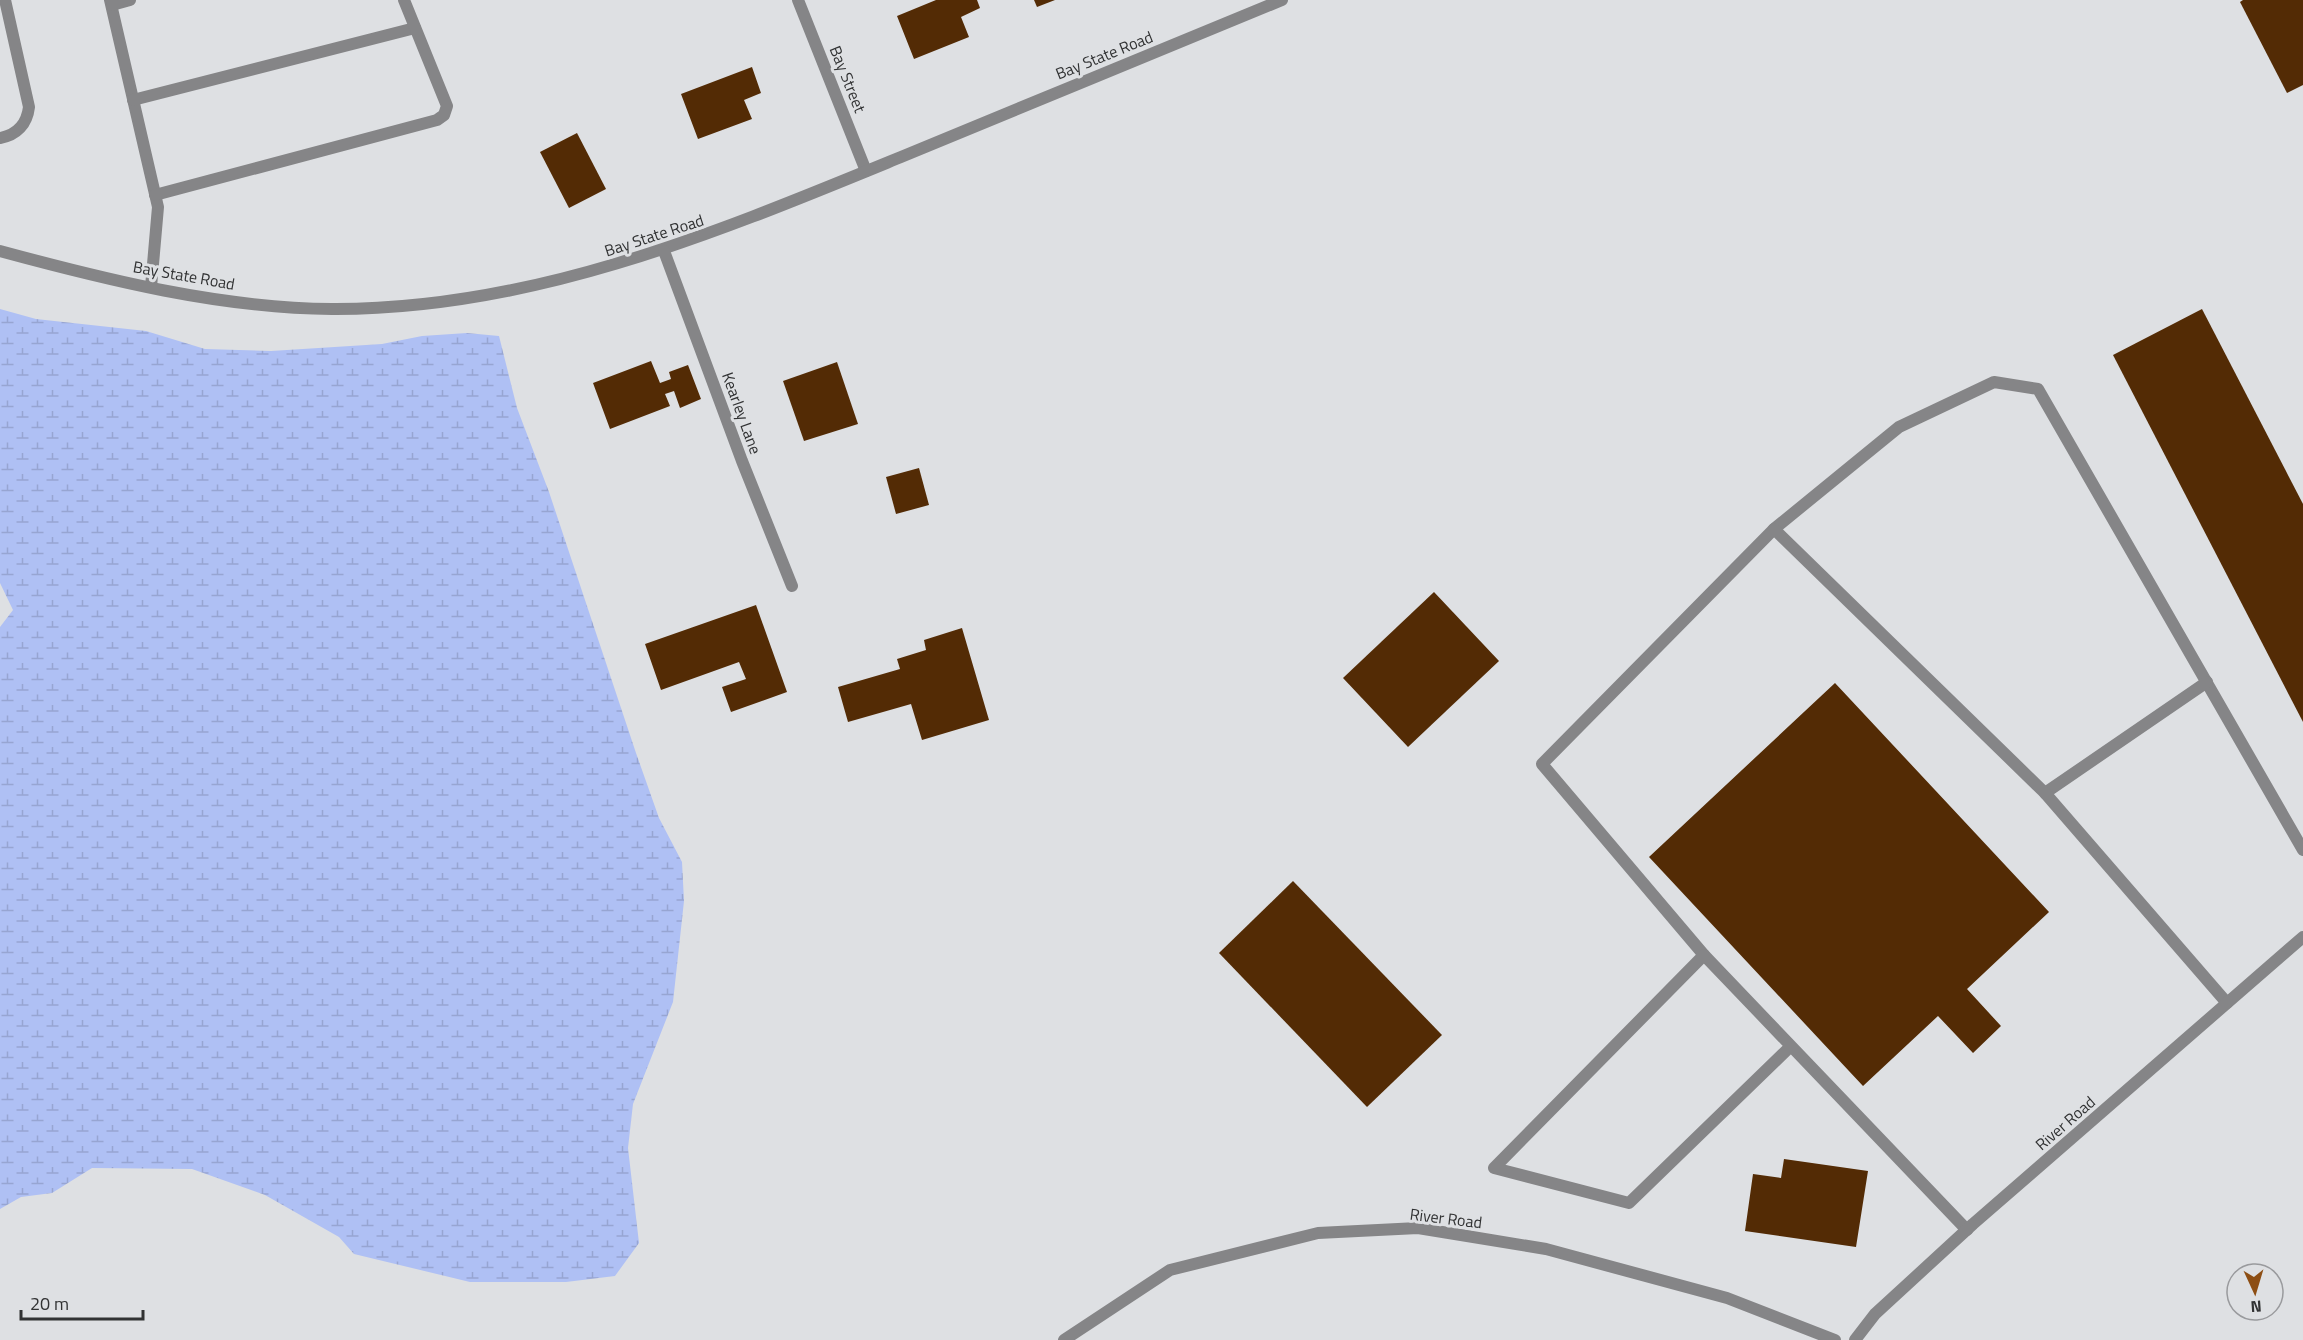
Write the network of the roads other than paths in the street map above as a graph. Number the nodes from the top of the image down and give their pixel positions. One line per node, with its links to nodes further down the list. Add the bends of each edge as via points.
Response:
1 (5, 0): 9 (street, via 29,107 21,128)
2 (130, 0): 6 (street)
3 (404, 0): 7 (street)
4 (798, 0): 10 (street, Bay Street)
5 (1282, 0): 10 (street, Bay State Road)
6 (111, 3): 8 (street)
7 (415, 28): 8 (street); 11 (street, via 447,106 437,120)
8 (133, 100): 11 (street)
9 (0, 138)
10 (866, 171): 13 (street, Bay State Road)
11 (155, 195): 14 (street, via 158,207)
12 (0, 251): 14 (street, Bay State Road)
13 (664, 251): 14 (street, Bay State Road, via 496,295 399,307 330,309 269,305); 16 (street, Kearley Lane)
14 (151, 286)
15 (1774, 529): 17 (street, via 1899,428 1994,382 2038,389); 18 (street); 21 (street, via 1542,764)
16 (792, 586)
17 (2207, 682): 18 (street); 19 (street)
18 (2045, 794): 22 (street)
19 (2303, 850)
20 (2303, 938): 22 (street, River Road)
21 (1704, 955): 23 (street); 23 (street, via 1494,1168 1629,1203)
22 (2227, 1004): 24 (street, River Road)
23 (1791, 1046): 24 (street)
24 (1967, 1230): 27 (street, River Road, via 1875,1314)
25 (1064, 1340): 26 (street, River Road, via 1170,1270 1318,1233 1418,1228 1545,1249 1727,1298)
26 (1835, 1340)
27 (1855, 1340)

